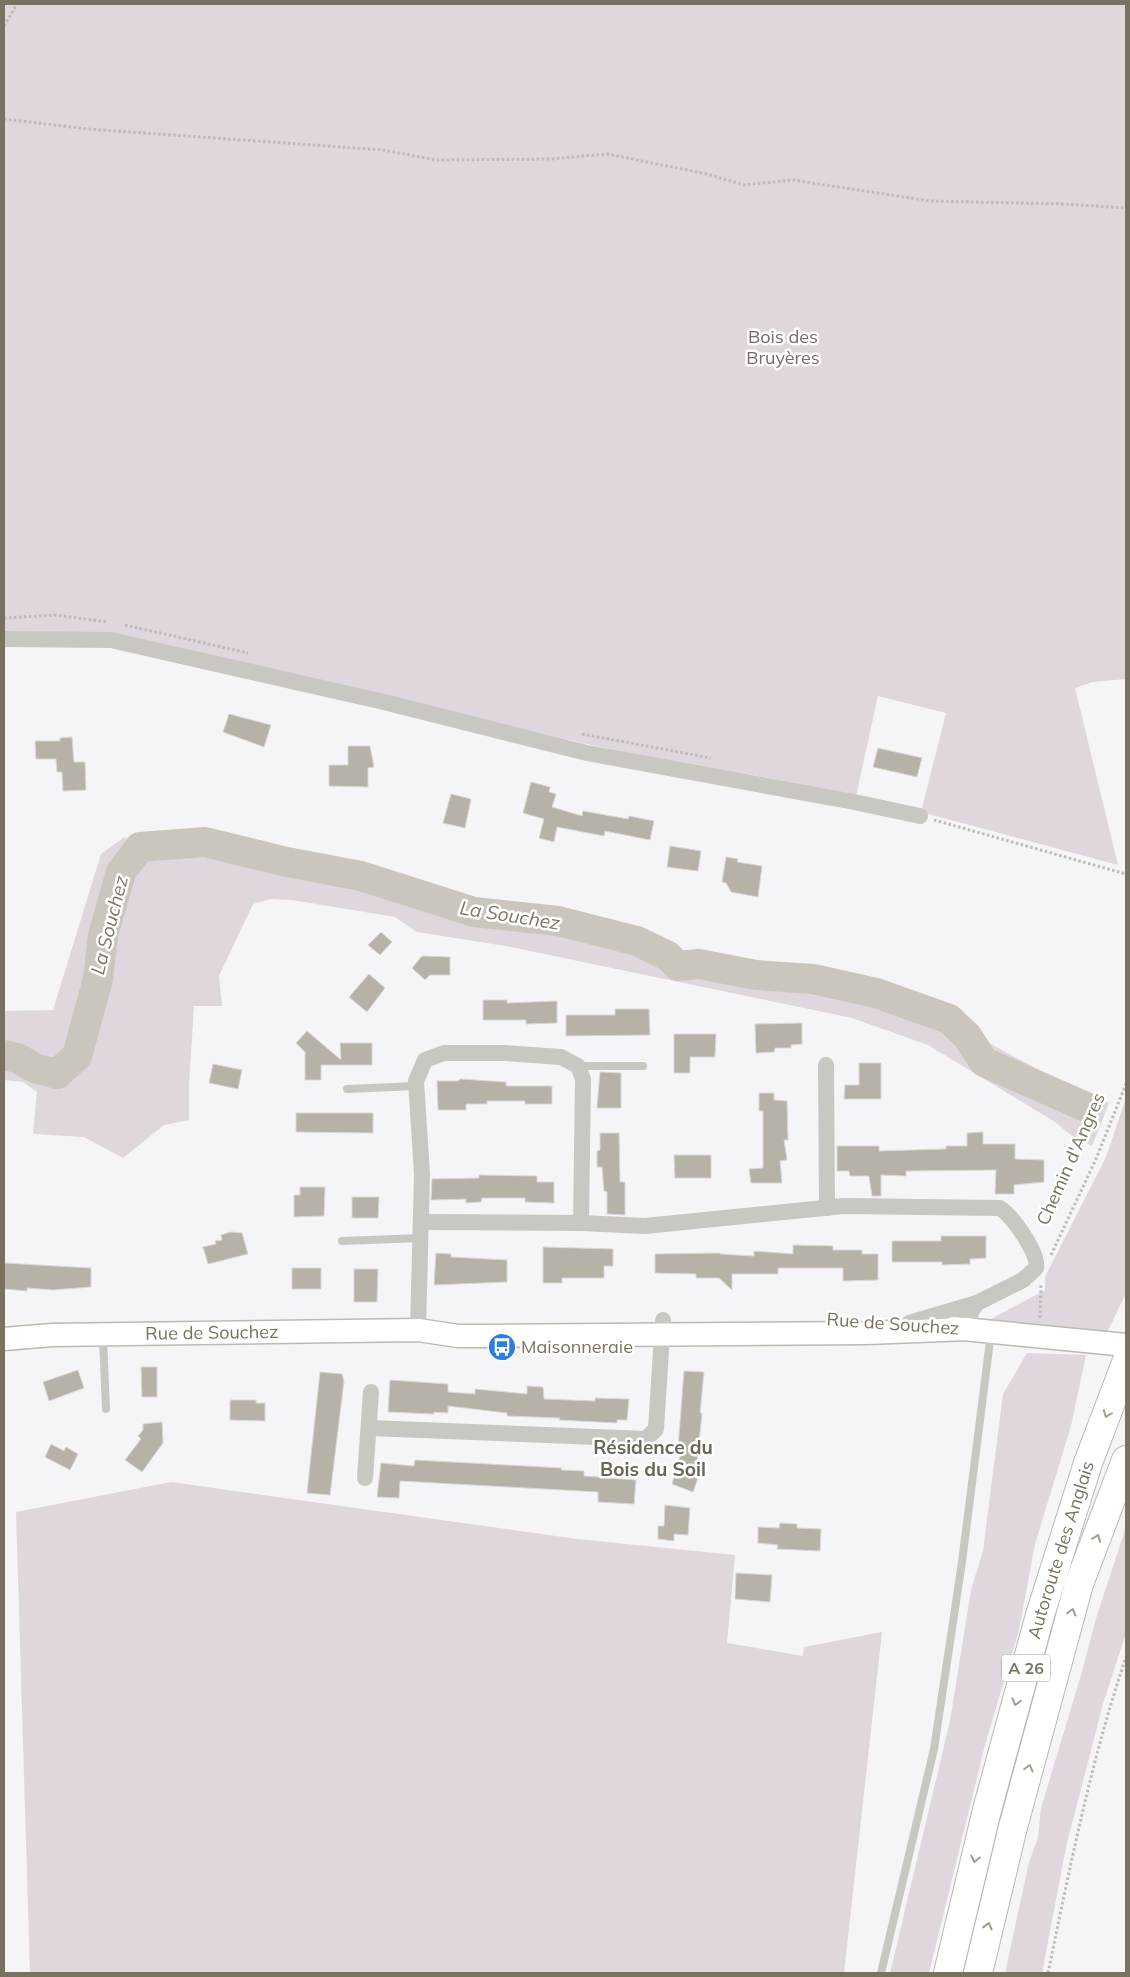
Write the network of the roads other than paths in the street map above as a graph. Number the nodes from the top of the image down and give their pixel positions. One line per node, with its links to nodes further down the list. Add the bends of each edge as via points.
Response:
1 (4, 639): 2 (street, via 111,640 384,702 587,753)
2 (920, 816)
3 (826, 1064): 8 (street)
4 (578, 1066): 5 (lane); 6 (street, via 562,1057 444,1053 425,1060); 9 (street, via 583,1079)
5 (644, 1066)
6 (416, 1086): 7 (lane); 10 (street, via 422,1174)
7 (347, 1090)
8 (828, 1208): 9 (street, via 645,1226); 12 (street, via 1000,1208 1036,1257 1036,1268 1031,1274)
9 (581, 1223): 10 (street)
10 (421, 1230): 11 (lane); 16 (street)
11 (342, 1241)
12 (977, 1303): 13 (street); 15 (street, via 971,1312)
13 (909, 1322): 14 (main road, Rue de Souchez, via 871,1319); 15 (main road, Rue de Souchez)
14 (663, 1327): 15 (main road, Rue de Souchez, via 866,1334); 16 (main road, Rue de Souchez, via 457,1323); 23 (street, via 656,1429 646,1439)
15 (968, 1329): 17 (main road)
16 (418, 1330): 18 (main road, Rue de Souchez)
17 (992, 1331): 20 (main road); 26 (lane, via 934,1749)
18 (103, 1335): 19 (main road, Rue de Souchez); 22 (lane)
19 (4, 1339)
20 (1126, 1359): 27 (highway, Autoroute des Anglais / A 26, one-way to 27, via 1088,1463 1040,1615 987,1810)
21 (371, 1392): 23 (street)
22 (106, 1409)
23 (369, 1428): 25 (street)
24 (1126, 1460): 28 (highway, Autoroute des Anglais / A 26, one-way to 24, via 1013,1827 1080,1584)
25 (365, 1478)
26 (881, 1973)
27 (948, 1973)
28 (978, 1973)

